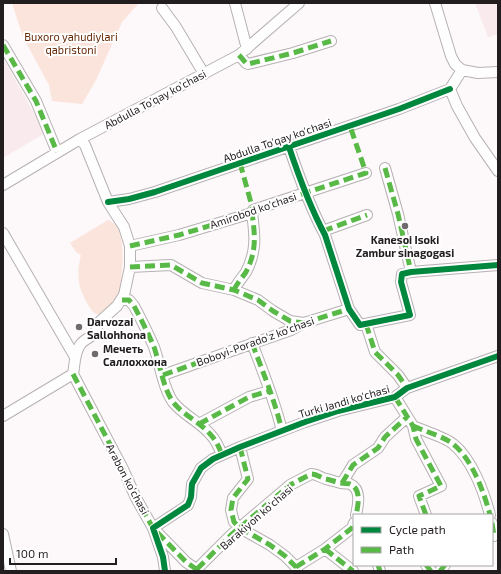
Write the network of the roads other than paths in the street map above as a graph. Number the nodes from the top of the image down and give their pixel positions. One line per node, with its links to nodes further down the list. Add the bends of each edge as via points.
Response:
1 (235, 3): 7 (street)
2 (299, 3): 7 (street, Abdulla To’qay ko’chasi)
3 (435, 3): 8 (street, via 451,56)
4 (162, 8): 10 (street)
5 (331, 41): 7 (street, via 248,64)
6 (3, 45): 14 (street, via 36,102)
7 (243, 52): 10 (street, Abdulla To’qay ko’chasi)
8 (462, 70): 9 (street, via 478,73); 11 (street)
9 (498, 72)
10 (204, 74): 12 (street, Abdulla To’qay ko’chasi)
11 (450, 89): 13 (street, Abdulla To'qay ko'chasi); 16 (street, via 474,138)
12 (80, 139): 14 (street, Abdulla To’qay ko’chasi); 20 (street)
13 (288, 147): 19 (street); 20 (street, Abdulla To'qay ko'chasi, via 155,192)
14 (57, 152): 18 (street, Abdulla To’qay ko’chasi)
15 (386, 168): 28 (street)
16 (498, 171)
17 (366, 173): 19 (street, Amirobod ko'chasi)
18 (3, 185)
19 (304, 192): 21 (street, Amirobod ko'chasi, via 253,210); 23 (street)
20 (108, 202): 25 (street)
21 (252, 213): 25 (street, Amirobod ko'chasi, via 179,235); 29 (street, via 255,234 250,265)
22 (367, 215): 23 (street)
23 (323, 230): 31 (street)
24 (3, 233): 36 (street)
25 (134, 245): 27 (street)
26 (498, 266): 28 (street)
27 (130, 267): 29 (street, via 171,265 202,283); 30 (street)
28 (411, 272): 33 (street, via 402,274 401,278 410,315)
29 (234, 290): 32 (street, via 258,300 290,320)
30 (122, 300): 36 (street, via 97,324 96,333 81,344); 38 (street, via 129,300 134,306)
31 (349, 309): 32 (street, Boboyi-Porado'z ko'chasi); 33 (street, via 360,325)
32 (304, 324): 34 (street, Boboyi-Porado'z ko'chasi)
33 (366, 324): 39 (street, via 375,352)
34 (252, 343): 38 (street, Boboyi-Porado'z ko'chasi); 40 (street)
35 (498, 356): 39 (street, Turki Jandi ko'chasi)
36 (75, 357): 37 (street)
37 (73, 374): 42 (street); 54 (street, Arabon ko'chasi)
38 (163, 375): 44 (street, via 166,390 173,402)
39 (407, 388): 41 (street, Turki Jandi ko'chasi)
40 (269, 391): 44 (street, via 249,397); 46 (street)
41 (395, 397): 43 (street); 46 (street, Turki Jandi ko'chasi, via 338,411)
42 (3, 416)
43 (408, 417): 45 (street); 49 (street, via 385,437 378,448 353,464)
44 (198, 424): 48 (street, via 210,433)
45 (413, 426): 51 (street, via 416,439 441,486 419,496); 52 (street, via 453,444 471,465)
46 (282, 431): 47 (street, Turki Jandi ko'chasi)
47 (240, 447): 48 (street, Turki Jandi ko'chasi); 55 (street, via 248,479 233,498 232,510 234,522)
48 (222, 455): 54 (street, Turki Jandi ko'chasi, via 201,468 192,484 188,505)
49 (342, 483): 50 (street, Barakiyon ko'chasi, via 350,483 358,494); 55 (street, Barakiyon ko'chasi, via 311,474 290,486)
50 (356, 514)
51 (426, 514)
52 (490, 514)
53 (353, 526): 57 (street)
54 (153, 528): 59 (street, Arabon ko'chasi, via 186,562); 61 (street)
55 (240, 528): 58 (street, via 270,545 285,556); 59 (street, Barakiyon ko'chasi)
56 (3, 534): 60 (street)
57 (326, 549): 58 (street); 62 (street)
58 (296, 569)
59 (198, 570)
60 (11, 571)
61 (165, 571)
62 (353, 571)

